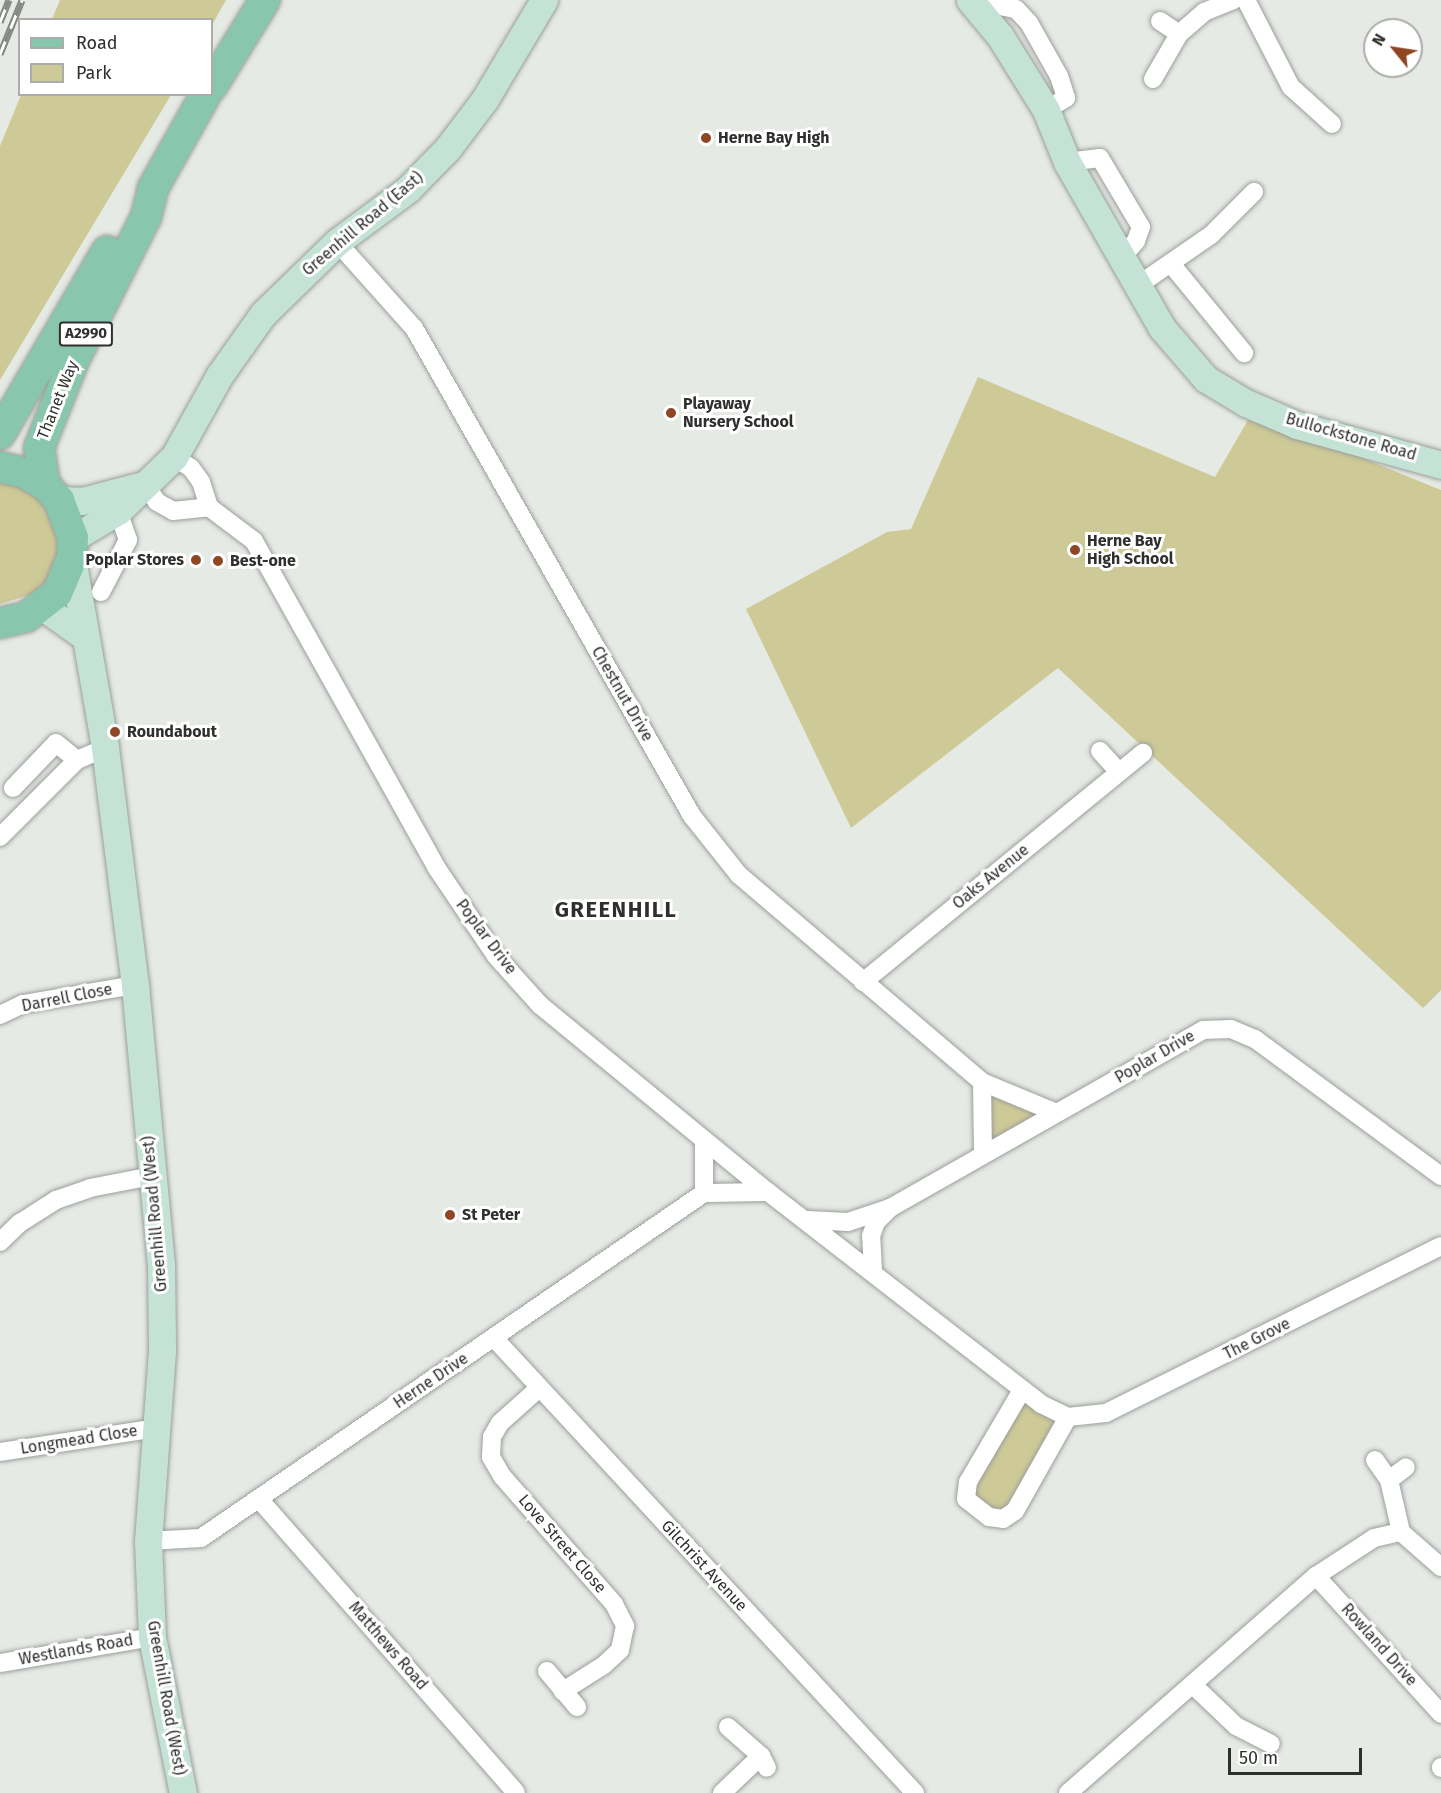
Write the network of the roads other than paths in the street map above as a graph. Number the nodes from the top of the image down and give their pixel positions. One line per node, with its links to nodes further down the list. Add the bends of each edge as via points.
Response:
1 (265, 0): 9 (main road)
2 (544, 0): 14 (street, Greenhill Road (East), via 485,99 448,148 408,189)
3 (1234, 0): 7 (street, via 1204,12)
4 (1246, 0): 11 (street, via 1291,87)
5 (976, 5): 16 (street, Bullockstone Road, via 1046,110 1068,162)
6 (1160, 21): 7 (street)
7 (1179, 34): 8 (street)
8 (1153, 79)
9 (213, 84)
10 (205, 96): 12 (main road, Thanet Way / A2990)
11 (1332, 124)
12 (153, 189): 18 (main road, Thanet Way / A2990, via 134,208); 23 (main road, Thanet Way / A2990, via 146,217 74,360 39,448)
13 (1254, 192): 15 (street, via 1211,235)
14 (337, 242): 19 (street, Greenhill Road (East), via 262,314 219,376); 38 (street, Chestnut Drive, via 414,328 692,816 739,875)
15 (1172, 265): 16 (street); 17 (street)
16 (1137, 286): 20 (street, Bullockstone Road, via 1184,357 1206,379 1246,404 1297,424)
17 (1244, 353)
18 (0, 434)
19 (174, 457): 22 (street, Greenhill Road (East)); 24 (street, via 191,468 201,482)
20 (1441, 465)
21 (0, 467): 23 (main road, via 25,472)
22 (146, 486): 23 (street, via 91,499); 24 (street, via 157,502 173,510); 25 (street, Greenhill Road (East))
23 (52, 493): 26 (main road, A2990)
24 (209, 507): 43 (street, Poplar Drive, via 254,541 435,867 496,956 540,1005)
25 (118, 511): 26 (street, Greenhill Road (East)); 27 (street, via 128,540)
26 (72, 548): 28 (main road, via 57,593); 30 (street, Greenhill Road (West), via 84,611)
27 (101, 592)
28 (43, 607): 29 (main road); 30 (street)
29 (2, 626)
30 (84, 636): 31 (street, Greenhill Road (West))
31 (105, 748): 34 (street); 39 (street, Greenhill Road (West))
32 (1100, 751): 35 (street)
33 (1143, 753): 35 (street, Oaks Avenue)
34 (77, 760): 36 (street, via 56,742); 37 (street)
35 (1119, 772): 38 (street, Oaks Avenue)
36 (14, 788)
37 (0, 837)
38 (863, 982): 41 (street, Chestnut Drive)
39 (135, 985): 40 (street, Darrell Close, via 23,1004); 45 (street, Greenhill Road (West))
40 (0, 1015)
41 (982, 1082): 42 (street, Chestnut Drive); 44 (street)
42 (1057, 1113): 44 (street, Poplar Drive); 46 (street, Poplar Drive, via 1203,1030 1231,1029 1255,1039)
43 (704, 1140): 47 (street, Poplar Drive); 48 (street)
44 (983, 1152): 49 (street, Poplar Drive)
45 (152, 1176): 51 (street, via 90,1188 56,1200 20,1223); 58 (street, Greenhill Road (West), via 163,1321)
46 (1441, 1176)
47 (768, 1192): 48 (street); 50 (street, Poplar Drive)
48 (704, 1193): 54 (street, Herne Drive)
49 (890, 1208): 50 (street, Poplar Drive, via 848,1222); 53 (street, Poplar Drive, via 876,1222 872,1236)
50 (802, 1219): 53 (street)
51 (0, 1242)
52 (1441, 1246): 57 (street, The Grove, via 1159,1390 1106,1413)
53 (873, 1271): 56 (street)
54 (494, 1338): 55 (street, Gilchrist Avenue); 63 (street, Herne Drive)
55 (538, 1389): 72 (street, Love Street Close, via 500,1423 492,1437 491,1457 502,1476 614,1604 625,1626 620,1650); 80 (street, Gilchrist Avenue)
56 (1022, 1390): 57 (street); 57 (street, via 968,1482 966,1499 989,1517 1002,1519 1015,1511)
57 (1068, 1417)
58 (157, 1428): 59 (street, Longmead Close); 65 (street, Greenhill Road (West))
59 (0, 1452)
60 (1375, 1460): 62 (street)
61 (1406, 1467): 62 (street)
62 (1389, 1480): 64 (street)
63 (260, 1499): 65 (street, Herne Drive, via 201,1538); 78 (street, Matthews Road)
64 (1401, 1532): 66 (street); 67 (street, via 1374,1538)
65 (148, 1541): 68 (street, Greenhill Road (West))
66 (1441, 1568)
67 (1316, 1576): 71 (street); 74 (street, Rowland Drive)
68 (152, 1637): 69 (street, Westlands Road); 77 (street, Greenhill Road (West))
69 (0, 1664)
70 (547, 1671): 72 (street)
71 (1193, 1685): 76 (street, via 1236,1726); 81 (street)
72 (563, 1691): 73 (street)
73 (577, 1707)
74 (1441, 1714)
75 (728, 1727): 79 (street, via 764,1762)
76 (1271, 1744)
77 (183, 1793)
78 (516, 1793)
79 (722, 1793)
80 (915, 1793)
81 (1068, 1793)

